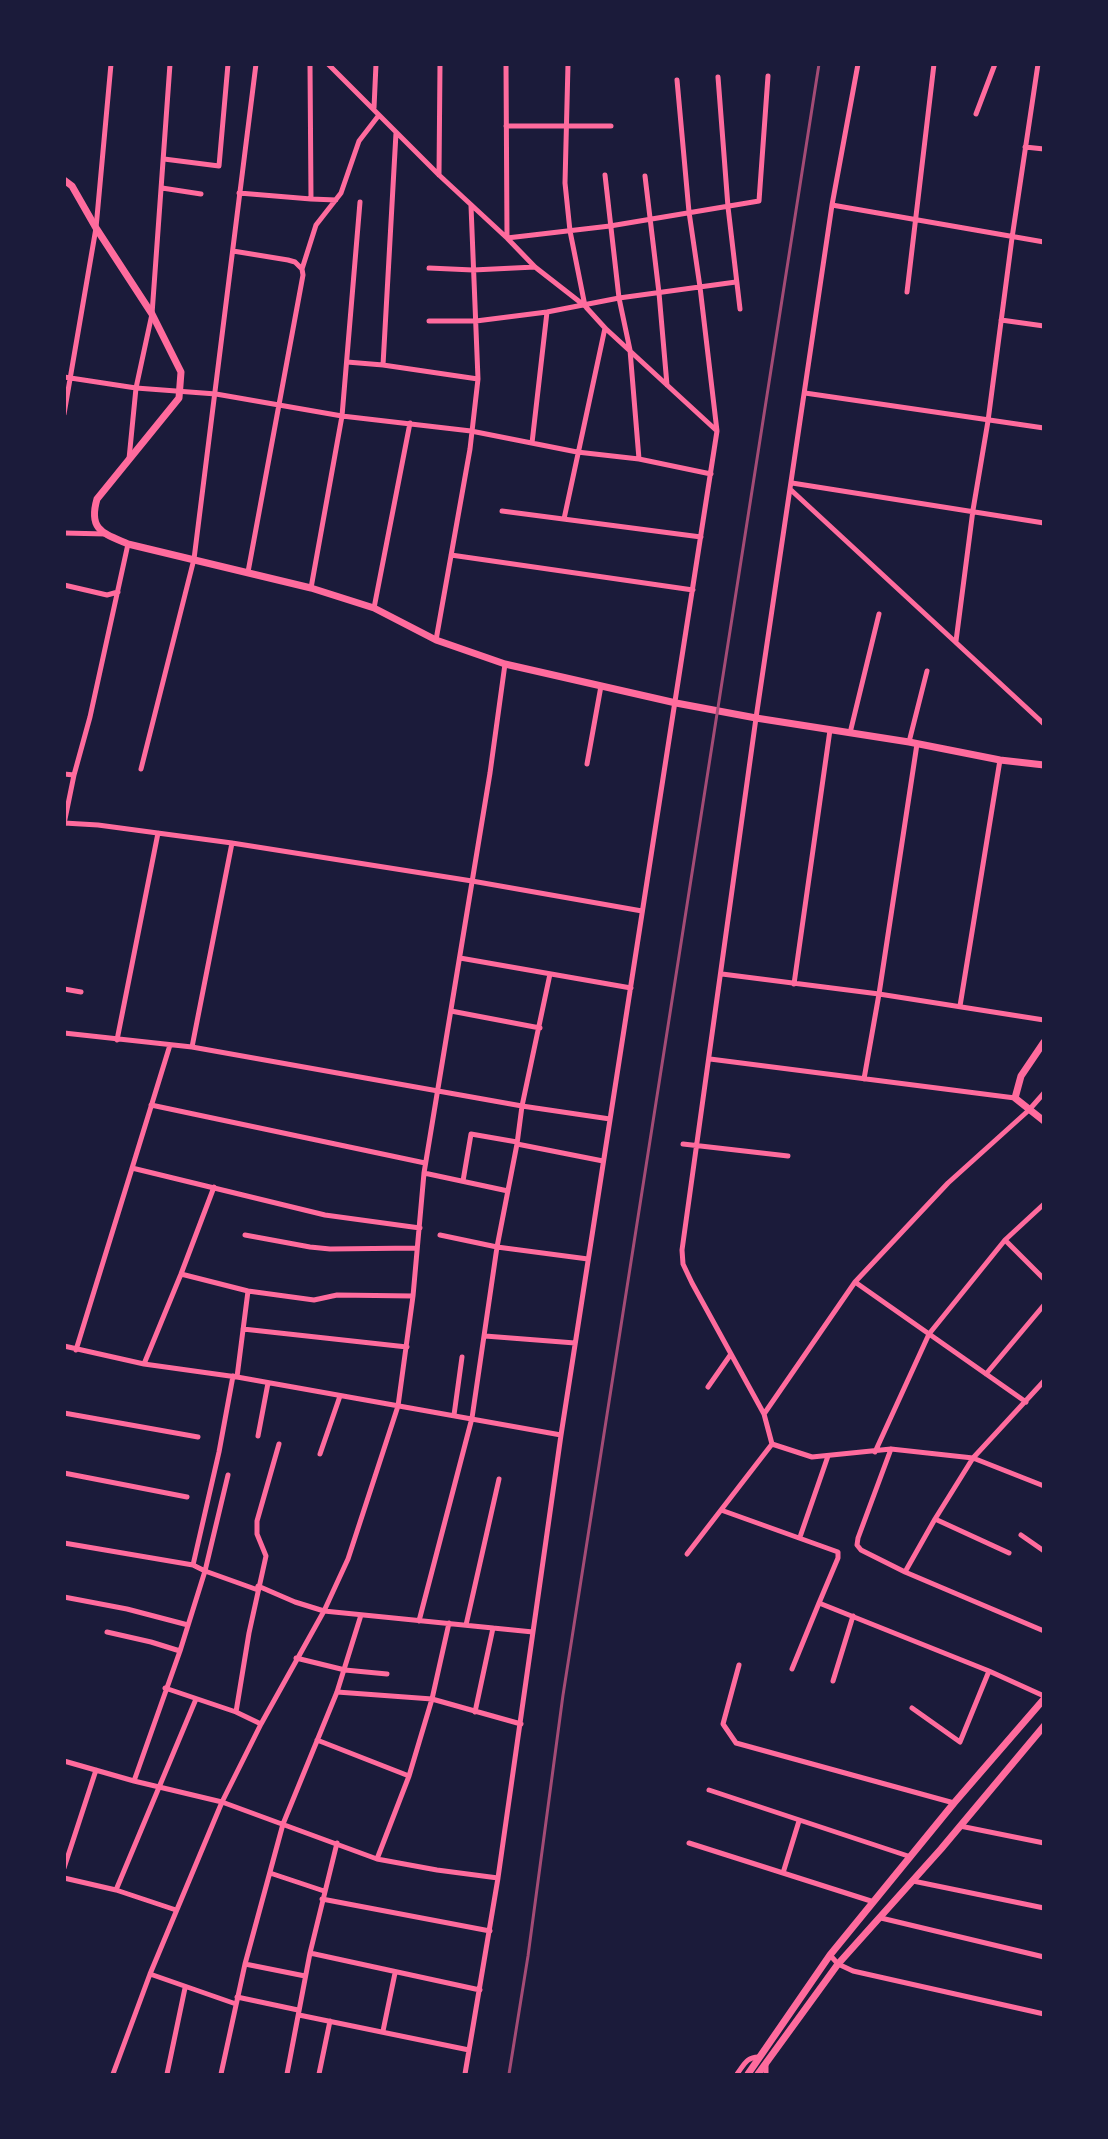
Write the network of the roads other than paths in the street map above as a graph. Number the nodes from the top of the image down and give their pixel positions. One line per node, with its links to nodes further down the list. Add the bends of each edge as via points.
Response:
1 (111, 64): 46 (street)
2 (170, 64): 28 (street)
3 (228, 64): 28 (street, via 219,166)
4 (256, 64): 34 (street)
5 (310, 64): 36 (street)
6 (328, 64): 19 (street)
7 (376, 64): 19 (street)
8 (440, 64): 29 (street)
9 (506, 64): 22 (street)
10 (568, 64): 23 (street)
11 (858, 64): 40 (street)
12 (934, 64): 44 (street)
13 (995, 64): 20 (street)
14 (1038, 65): 15 (street); 26 (street)
15 (1044, 66)
16 (768, 76): 41 (street, via 759,201)
17 (718, 77): 41 (street)
18 (677, 80): 42 (street)
19 (374, 108): 21 (street)
20 (976, 114)
21 (379, 115): 25 (street); 37 (street, via 359,141 342,193)
22 (506, 126): 23 (street); 48 (street)
23 (567, 126): 24 (street); 47 (street, via 565,183)
24 (611, 126)
25 (396, 132): 29 (street); 72 (street)
26 (1025, 147): 27 (street); 49 (street)
27 (1044, 149)
28 (164, 159): 33 (street)
29 (439, 175): 39 (street)
30 (604, 175): 45 (street)
31 (645, 176): 43 (street)
32 (64, 180): 46 (street, via 72,186)
33 (162, 188): 35 (street); 64 (street)
34 (239, 193): 36 (street); 51 (street)
35 (201, 194)
36 (311, 199): 37 (street)
37 (336, 200): 54 (street, via 316,225)
38 (360, 202): 71 (street)
39 (471, 206): 48 (street); 55 (street)
40 (832, 206): 44 (street); 79 (street)
41 (728, 207): 42 (street); 56 (street)
42 (689, 212): 43 (street); 57 (street)
43 (650, 219): 45 (street); 59 (street)
44 (916, 219): 49 (street); 58 (street)
45 (610, 226): 47 (street); 60 (street)
46 (96, 228): 64 (street); 73 (street)
47 (570, 231): 48 (street); 61 (street)
48 (507, 238): 52 (street)
49 (1012, 238): 50 (street); 65 (street)
50 (1044, 242)
51 (233, 251): 54 (street, via 295,262); 78 (street)
52 (535, 267): 55 (street); 61 (street)
53 (429, 268): 55 (street)
54 (302, 269): 80 (street)
55 (473, 270): 67 (street)
56 (736, 282): 57 (street); 62 (street)
57 (700, 287): 59 (street); 87 (street)
58 (907, 292)
59 (659, 293): 60 (street); 75 (street)
60 (619, 298): 61 (street); 70 (street)
61 (585, 306): 63 (street); 69 (street)
62 (740, 309)
63 (547, 312): 67 (street); 88 (street)
64 (152, 314): 76 (street); 77 (street, via 182,372)
65 (1001, 320): 68 (street); 83 (street)
66 (429, 321): 67 (street)
67 (476, 321): 74 (street)
68 (1044, 326)
69 (605, 328): 70 (street); 89 (street)
70 (630, 350): 75 (street); 91 (street)
71 (347, 362): 72 (street); 82 (street)
72 (383, 365): 74 (street)
73 (67, 378): 76 (street); 81 (street)
74 (478, 379): 86 (street)
75 (667, 384): 87 (street)
76 (136, 387): 77 (street); 90 (street)
77 (181, 390): 78 (street); 90 (street, via 179,398)
78 (216, 393): 80 (street); 104 (street)
79 (805, 393): 83 (street); 93 (street)
80 (280, 405): 82 (street); 105 (street)
81 (64, 414)
82 (342, 416): 84 (street); 107 (street)
83 (988, 421): 85 (street); 95 (street)
84 (410, 423): 86 (street); 110 (street)
85 (1044, 428)
86 (471, 431): 88 (street); 103 (street)
87 (717, 431): 92 (street)
88 (532, 443): 89 (street)
89 (577, 452): 91 (street); 97 (street)
90 (129, 459): 100 (street, via 97,499 93,512 95,523)
91 (639, 459): 92 (street)
92 (711, 474): 101 (street)
93 (792, 483): 94 (street); 95 (street)
94 (790, 490): 113 (street); 118 (street)
95 (973, 510): 98 (street); 113 (street)
96 (502, 511): 97 (street)
97 (564, 519): 101 (street)
98 (1044, 523)
99 (64, 533): 100 (street)
100 (106, 534): 102 (street)
101 (701, 537): 108 (street)
102 (128, 544): 104 (street); 109 (street)
103 (451, 555): 108 (street); 112 (street)
104 (194, 559): 105 (street); 126 (street)
105 (248, 572): 107 (street)
106 (64, 585): 109 (street, via 107,595)
107 (311, 588): 110 (street)
108 (693, 590): 117 (street)
109 (118, 592): 128 (street)
110 (374, 608): 112 (street)
111 (879, 614): 121 (street)
112 (436, 640): 114 (street)
113 (956, 641): 119 (street)
114 (505, 664): 116 (street); 132 (street)
115 (927, 671): 122 (street)
116 (601, 686): 117 (street); 124 (street)
117 (676, 703): 118 (street); 133 (street)
118 (756, 718): 120 (street); 136 (street)
119 (1044, 724)
120 (831, 730): 121 (street); 137 (street)
121 (850, 733): 122 (street)
122 (913, 743): 123 (street); 141 (street)
123 (1000, 760): 125 (street); 142 (street)
124 (587, 764)
125 (1044, 765)
126 (141, 770)
127 (64, 774): 128 (street)
128 (74, 776): 129 (street)
129 (65, 823): 130 (street)
130 (158, 833): 131 (street); 147 (street)
131 (232, 843): 132 (street); 150 (street)
132 (472, 880): 133 (street); 134 (street)
133 (642, 911): 138 (street)
134 (460, 958): 135 (street); 143 (street)
135 (550, 974): 138 (street); 145 (street)
136 (722, 974): 137 (street); 151 (street)
137 (794, 984): 141 (street)
138 (631, 988): 159 (street)
139 (64, 989): 140 (street)
140 (81, 992)
141 (879, 994): 142 (street); 152 (street)
142 (960, 1006): 144 (street)
143 (451, 1011): 145 (street); 153 (street)
144 (1044, 1020)
145 (540, 1028): 157 (street)
146 (64, 1033): 147 (street)
147 (117, 1040): 149 (street)
148 (1044, 1042): 155 (street, via 1021,1076)
149 (170, 1045): 150 (street); 156 (street)
150 (192, 1047): 153 (street)
151 (710, 1059): 152 (street); 163 (street)
152 (864, 1079): 155 (street)
153 (437, 1091): 157 (street); 166 (street)
154 (1044, 1093): 158 (street)
155 (1015, 1098): 158 (street)
156 (151, 1106): 166 (street); 167 (street)
157 (522, 1106): 159 (street); 161 (street)
158 (1029, 1110): 160 (street); 182 (street, via 948,1183)
159 (610, 1119): 165 (street)
160 (1044, 1120)
161 (517, 1143): 165 (street); 169 (street, via 471,1134); 171 (street)
162 (683, 1144): 163 (street)
163 (697, 1147): 164 (street); 193 (street, via 682,1264)
164 (788, 1156)
165 (603, 1161): 179 (street)
166 (425, 1163): 168 (street)
167 (132, 1168): 170 (street); 192 (street)
168 (424, 1173): 169 (street); 173 (street)
169 (463, 1181): 171 (street)
170 (214, 1187): 173 (street, via 325,1215); 180 (street)
171 (508, 1191): 177 (street)
172 (1044, 1204): 176 (street)
173 (420, 1228): 178 (street)
174 (246, 1234): 178 (street, via 330,1249)
175 (440, 1235): 177 (street)
176 (1005, 1240): 181 (street); 187 (street)
177 (496, 1247): 179 (street); 188 (street)
178 (417, 1248): 184 (street)
179 (588, 1259): 189 (street)
180 (181, 1274): 183 (street); 195 (street)
181 (1044, 1279)
182 (855, 1282): 187 (street); 205 (street)
183 (248, 1291): 184 (street, via 314,1300 337,1295); 186 (street)
184 (413, 1296): 191 (street)
185 (1044, 1305): 196 (street)
186 (243, 1329): 191 (street); 197 (street)
187 (929, 1334): 196 (street); 214 (street)
188 (485, 1336): 189 (street); 207 (street)
189 (575, 1343): 208 (street)
190 (64, 1346): 192 (street)
191 (407, 1347): 203 (street)
192 (76, 1350): 195 (street)
193 (731, 1354): 200 (street); 205 (street)
194 (462, 1357): 206 (street)
195 (144, 1364): 197 (street)
196 (986, 1374): 202 (street)
197 (235, 1376): 199 (street); 231 (street)
198 (1044, 1381): 202 (street)
199 (268, 1383): 201 (street); 209 (street)
200 (708, 1387)
201 (340, 1396): 203 (street); 215 (street)
202 (1026, 1401): 217 (street)
203 (398, 1406): 206 (street); 237 (street, via 348,1559)
204 (64, 1413): 210 (street)
205 (764, 1414): 212 (street)
206 (454, 1415): 207 (street)
207 (472, 1418): 208 (street); 240 (street)
208 (561, 1435): 246 (street)
209 (258, 1436)
210 (198, 1437)
211 (279, 1444): 234 (street, via 257,1521 257,1534 266,1556)
212 (772, 1444): 216 (street, via 812,1458); 223 (street)
213 (891, 1449): 214 (street); 217 (street); 233 (street, via 857,1545)
214 (875, 1452): 216 (street)
215 (320, 1454)
216 (828, 1456): 226 (street)
217 (973, 1458): 221 (street); 224 (street)
218 (64, 1473): 222 (street)
219 (228, 1475): 232 (street)
220 (499, 1479): 243 (street)
221 (1044, 1486)
222 (187, 1497)
223 (721, 1510): 226 (street); 230 (street)
224 (935, 1519): 229 (street); 233 (street)
225 (1021, 1535): 228 (street)
226 (800, 1537): 236 (street, via 838,1552)
227 (64, 1543): 231 (street)
228 (1044, 1551)
229 (1009, 1553)
230 (687, 1554)
231 (193, 1565): 232 (street)
232 (205, 1571): 234 (street); 242 (street)
233 (905, 1572): 247 (street)
234 (258, 1588): 237 (street); 262 (street)
235 (64, 1597): 242 (street)
236 (819, 1603): 239 (street); 251 (street)
237 (324, 1611): 238 (street); 249 (street)
238 (361, 1615): 240 (street); 252 (street)
239 (854, 1616): 253 (street); 255 (street)
240 (419, 1621): 241 (street)
241 (449, 1623): 243 (street); 260 (street)
242 (188, 1625): 248 (street)
243 (466, 1625): 244 (street)
244 (493, 1628): 246 (street); 263 (street)
245 (107, 1632): 248 (street)
246 (533, 1632): 265 (street)
247 (1044, 1632)
248 (180, 1651): 256 (street)
249 (296, 1659): 252 (street); 264 (street)
250 (739, 1665): 275 (street, via 723,1725 736,1743)
251 (792, 1669)
252 (345, 1670): 254 (street); 257 (street)
253 (988, 1671): 258 (street); 261 (street, via 960,1742)
254 (387, 1674)
255 (832, 1681)
256 (165, 1688): 259 (street); 271 (street)
257 (337, 1692): 260 (street); 267 (street)
258 (1044, 1697): 275 (street)
259 (196, 1699): 262 (street); 272 (street)
260 (432, 1699): 263 (street); 270 (street)
261 (912, 1708)
262 (236, 1712): 264 (street)
263 (475, 1712): 265 (street)
264 (261, 1724): 274 (street)
265 (521, 1724): 288 (street)
266 (1044, 1726): 278 (street)
267 (317, 1740): 270 (street); 277 (street)
268 (64, 1761): 269 (street)
269 (96, 1770): 271 (street); 284 (street)
270 (409, 1776): 283 (street)
271 (134, 1781): 272 (street)
272 (159, 1788): 274 (street); 290 (street)
273 (709, 1790): 276 (street)
274 (222, 1802): 277 (street); 295 (street)
275 (954, 1803): 282 (street)
276 (799, 1821): 282 (street); 285 (street)
277 (283, 1824): 279 (street); 286 (street)
278 (960, 1826): 281 (street); 289 (street)
279 (337, 1843): 283 (street); 291 (street)
280 (689, 1843): 285 (street)
281 (1044, 1843)
282 (912, 1857): 293 (street)
283 (377, 1859): 288 (street)
284 (64, 1868)
285 (783, 1873): 293 (street)
286 (270, 1874): 291 (street); 301 (street)
287 (64, 1878): 290 (street)
288 (498, 1878): 297 (street)
289 (913, 1881): 294 (street); 296 (street)
290 (116, 1890): 295 (street)
291 (324, 1892): 292 (street)
292 (322, 1899): 297 (street); 298 (street)
293 (874, 1902): 299 (street)
294 (1044, 1908)
295 (176, 1910): 304 (street)
296 (881, 1918): 300 (street); 302 (street)
297 (490, 1931): 307 (street)
298 (310, 1953): 303 (street); 305 (street)
299 (830, 1955): 302 (street); 315 (street)
300 (1044, 1957)
301 (244, 1964): 305 (street); 308 (street)
302 (838, 1964): 311 (street, via 853,1971); 316 (street)
303 (395, 1973): 307 (street); 313 (street)
304 (150, 1974): 306 (street); 317 (street)
305 (305, 1976): 310 (street)
306 (185, 1988): 309 (street); 318 (street)
307 (480, 1990): 314 (street)
308 (237, 1997): 309 (street); 310 (street)
309 (236, 2004): 319 (street)
310 (299, 2012): 312 (street); 320 (street)
311 (1044, 2014)
312 (330, 2021): 313 (street); 321 (street)
313 (382, 2031): 314 (street)
314 (469, 2050): 322 (street)
315 (760, 2057): 323 (street, via 747,2060); 324 (street)
316 (766, 2063): 325 (street); 326 (street)
317 (113, 2074)
318 (167, 2074)
319 (221, 2074)
320 (287, 2074)
321 (319, 2074)
322 (465, 2074)
323 (737, 2074)
324 (748, 2074)
325 (758, 2074)
326 (766, 2074)

